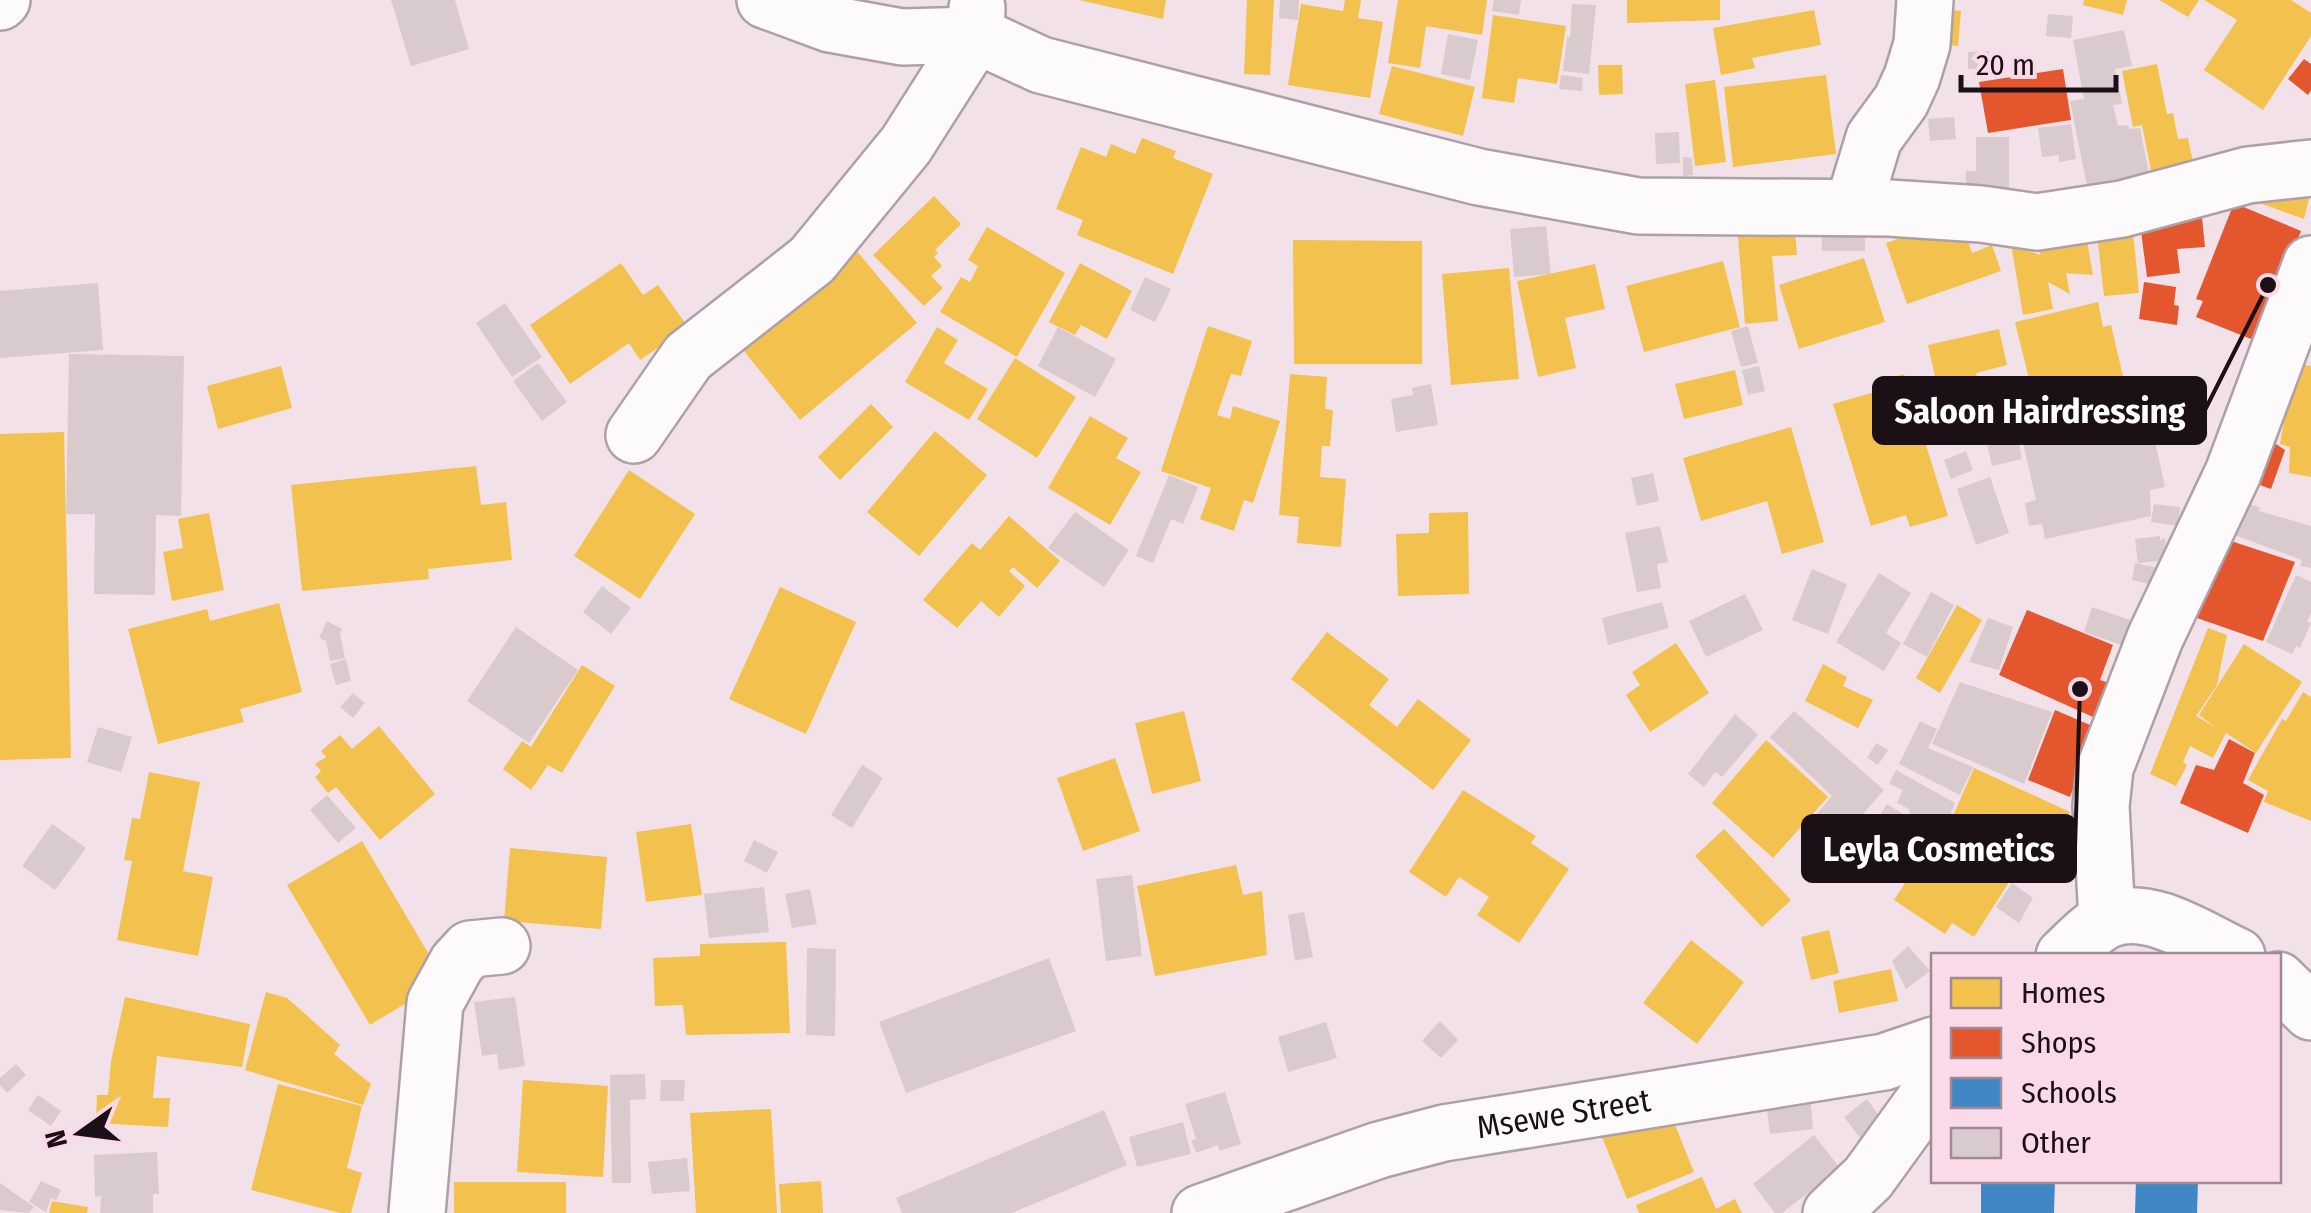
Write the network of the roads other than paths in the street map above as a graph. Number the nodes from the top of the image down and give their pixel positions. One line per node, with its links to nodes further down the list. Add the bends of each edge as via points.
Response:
1 (764, 0): 3 (street, via 830,24 902,37)
2 (1925, 0): 5 (street, via 1912,77 1874,138)
3 (977, 18): 5 (street, via 1041,65 1530,188 1638,206); 8 (street, via 906,145 812,260 688,357)
4 (2311, 168): 5 (street, via 2037,222)
5 (1853, 207)
6 (2311, 264): 7 (street)
7 (2299, 325): 9 (street, via 2155,638 2105,768)
8 (634, 435)
9 (2106, 920): 11 (street); 12 (street, via 2157,919)
10 (502, 946): 17 (street, via 470,949 434,1003)
11 (2068, 953)
12 (2231, 953)
13 (2281, 983): 14 (street)
14 (2311, 1012)
15 (1931, 1047): 18 (street, Msewe Street, via 1884,1062 1444,1133)
16 (1931, 1090): 19 (street, via 1868,1178)
17 (417, 1213)
18 (1200, 1213)
19 (1831, 1213)

